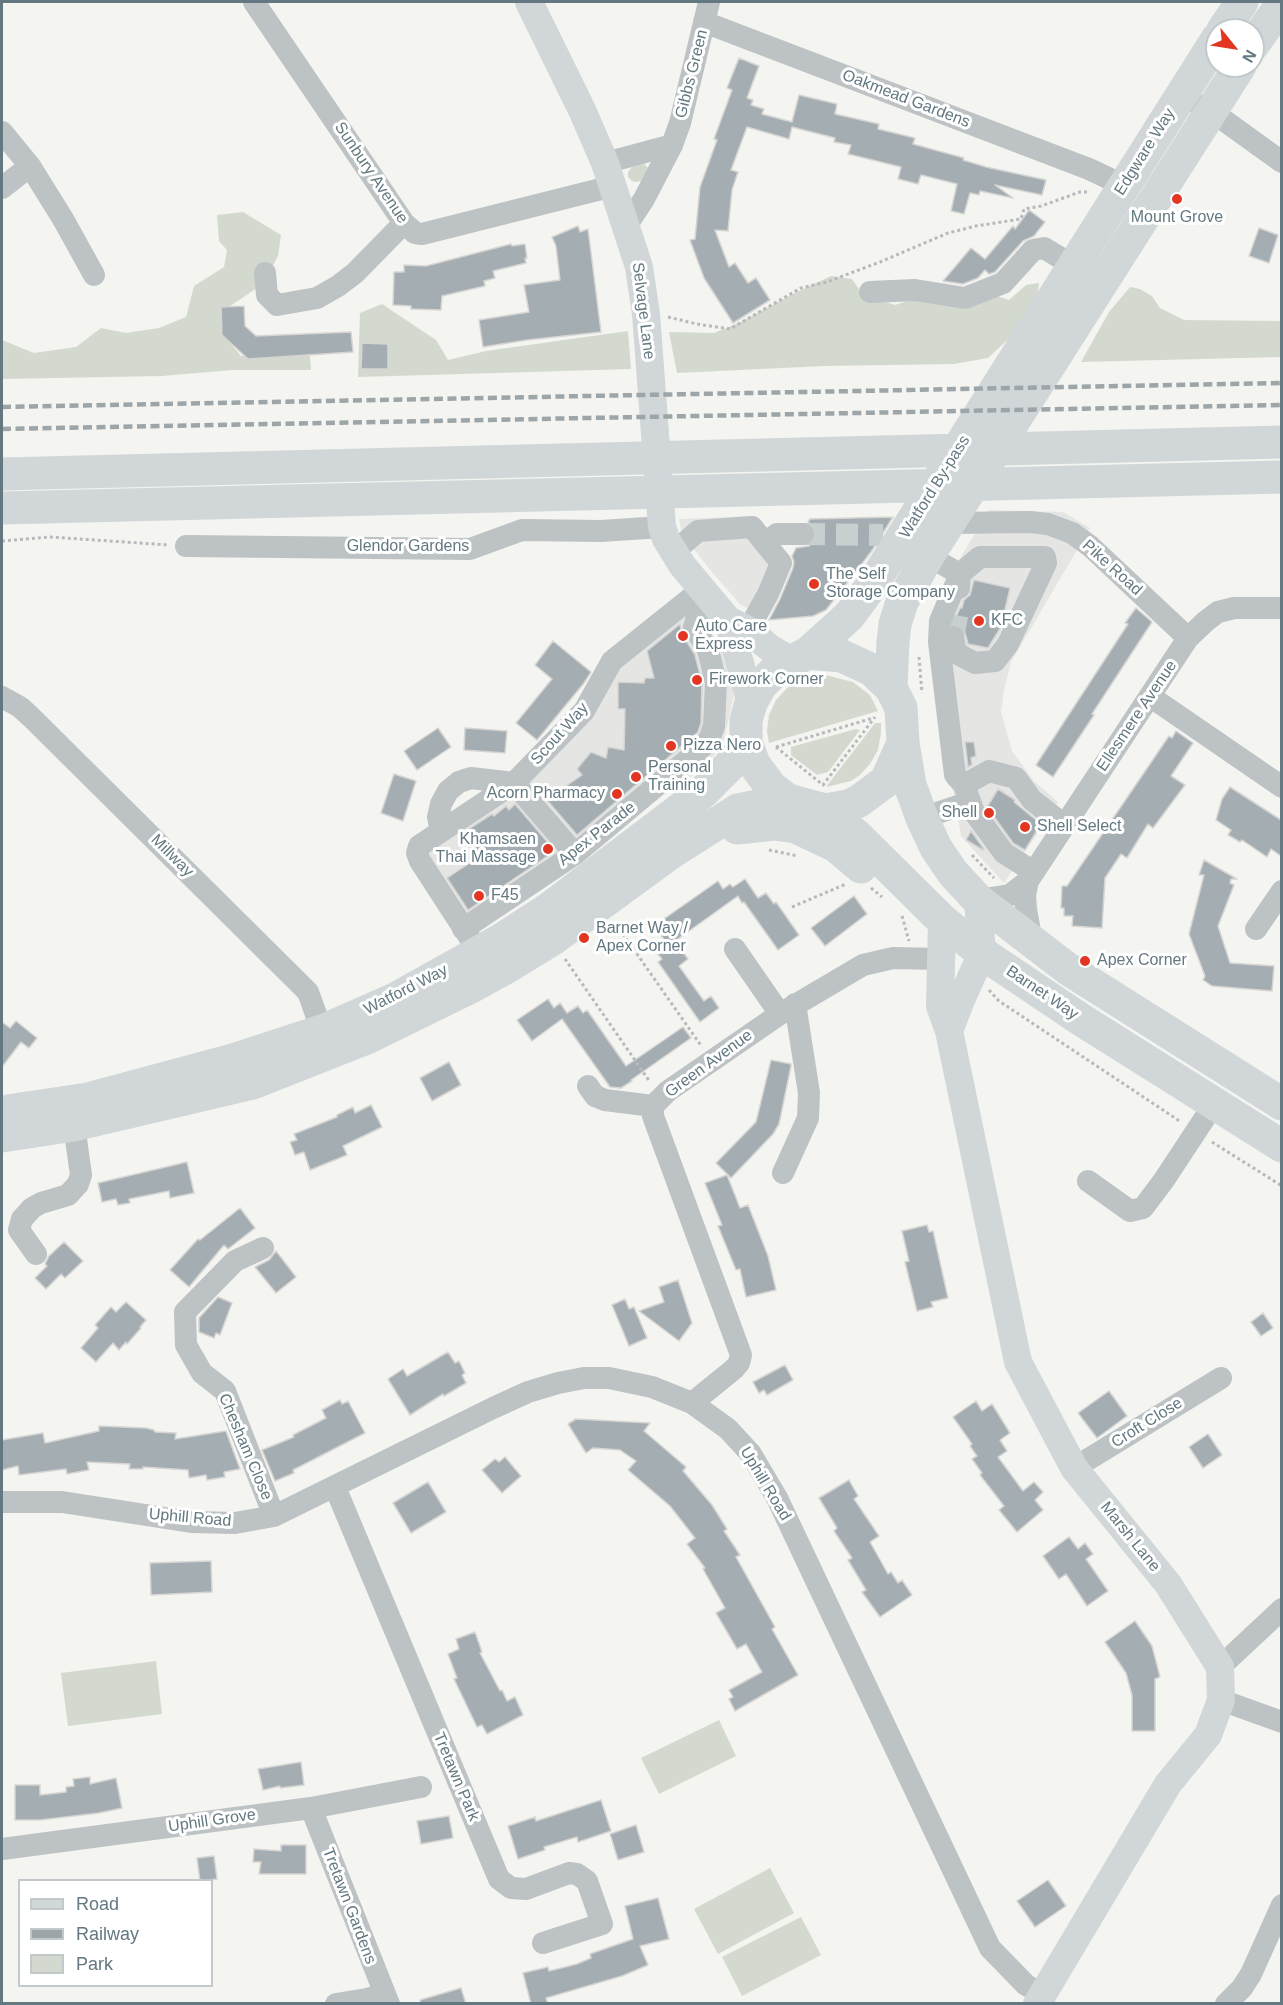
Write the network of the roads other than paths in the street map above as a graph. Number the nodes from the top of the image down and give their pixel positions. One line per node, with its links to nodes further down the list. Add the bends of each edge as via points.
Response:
1 (254, 2): 19 (street, Sunbury Avenue)
2 (529, 2): 16 (main road, Selvage Lane)
3 (1242, 2): 6 (highway)
4 (1281, 4): 7 (highway)
5 (707, 12): 13 (street, Gibbs Green); 17 (street, Oakmead Gardens, via 1089,169)
6 (1231, 18)
7 (1265, 27)
8 (1205, 58): 10 (highway, Edgware Way)
9 (1232, 78): 11 (highway)
10 (1170, 112): 11 (street, via 1187,104); 21 (highway, Edgware Way)
11 (1211, 112): 14 (street); 30 (highway)
12 (2, 132): 15 (street)
13 (672, 145): 16 (street); 20 (street, Gibbs Green)
14 (1281, 162)
15 (30, 166): 18 (street); 23 (street)
16 (609, 175): 19 (street, Sunbury Avenue, via 422,234); 20 (main road, Selvage Lane)
17 (1101, 185)
18 (2, 188)
19 (404, 223): 22 (street, via 355,273 317,298 277,305 267,295)
20 (627, 225): 31 (main road, Selvage Lane, via 639,267 646,323)
21 (1074, 266): 24 (street, via 1044,248 1033,250 1003,283 965,298 915,290); 25 (highway, Edgware Way)
22 (265, 273)
23 (94, 275)
24 (870, 292)
25 (1047, 309): 33 (highway, Watford By-pass)
26 (1281, 442): 27 (highway)
27 (2, 474)
28 (1281, 477): 29 (highway)
29 (2, 508)
30 (954, 517): 33 (highway, Watford By-pass); 42 (street, Pike Road, via 1048,524 1072,533)
31 (662, 522): 35 (street, Glendor Gardens, via 601,531 522,530 470,549); 36 (main road, Selvage Lane)
32 (802, 534): 34 (street, via 777,534)
33 (900, 540): 37 (street); 43 (highway, Watford By-pass, via 849,616); 44 (highway, Watford By-pass, via 902,602 895,624)
34 (765, 543): 36 (street, via 752,527 698,531); 40 (street, via 781,564 768,594)
35 (186, 546)
36 (674, 552): 40 (main road, Selvage Lane)
37 (960, 574): 38 (street); 41 (street, via 980,557 1045,557 1046,563 1008,644 994,661 975,663 956,653); 52 (street, via 940,621 939,642 955,775)
38 (959, 607)
39 (1281, 608): 42 (street, Ellesmere Avenue, via 1218,612)
40 (722, 609): 43 (main road, Selvage Lane, via 771,649); 47 (main road, Selvage Lane); 50 (street, Scout Way, via 612,661 584,711); 59 (street, Apex Parade, via 700,608 694,627 708,650 716,682 714,726 709,740)
41 (952, 637)
42 (1188, 638): 46 (street, Ellesmere Avenue)
43 (800, 657): 44 (highway, via 842,656 872,670); 47 (highway, via 777,669)
44 (891, 688): 48 (highway, via 901,708)
45 (2, 697): 71 (street, Millway, via 32,717 308,992)
46 (1151, 697): 51 (street); 57 (street, Ellesmere Avenue)
47 (751, 703): 49 (highway, via 746,720)
48 (903, 743): 54 (highway, via 886,781 859,801); 55 (highway, via 910,785)
49 (764, 746): 53 (highway, via 754,764 771,787); 65 (highway, Watford Way, via 734,761 703,792 550,908)
50 (514, 783): 58 (street, Scout Way); 58 (street, via 471,778 459,782 441,804); 59 (street)
51 (1281, 787)
52 (967, 793): 55 (street); 57 (street, via 989,771 1016,778 1032,800); 60 (street, via 974,812 1004,853)
53 (788, 800): 54 (highway); 56 (highway, Watford Way, via 738,810)
54 (825, 810): 63 (highway, Barnet Way, via 856,835)
55 (922, 818): 61 (highway, via 953,873)
56 (715, 825): 63 (highway, via 796,827 836,846 916,912); 78 (highway, Watford Way, via 509,966 367,1038 253,1083)
57 (1064, 825): 60 (street, Ellesmere Avenue)
58 (441, 831): 65 (street, Scout Way, via 419,846 417,853)
59 (575, 854): 65 (street, Apex Parade)
60 (1031, 876): 61 (street, Ellesmere Avenue, via 1010,895); 66 (street, Ellesmere Avenue, via 1025,896)
61 (986, 889): 66 (highway); 69 (main road)
62 (1281, 891): 64 (street)
63 (942, 920): 68 (main road, Marsh Lane); 69 (highway, Barnet Way)
64 (1256, 929)
65 (471, 940): 71 (highway, Watford Way, via 396,998)
66 (1032, 942): 76 (highway, via 1094,986)
67 (735, 949): 70 (street)
68 (940, 959): 70 (street, Green Avenue, via 893,958 863,965); 72 (main road, Marsh Lane, via 940,1006)
69 (983, 969): 72 (main road, via 961,1000); 75 (highway, Barnet Way, via 1080,1019)
70 (787, 1009): 74 (street, Green Avenue); 81 (street, via 809,1093 808,1119)
71 (322, 1031): 77 (highway, Watford Way, via 234,1060 88,1099)
72 (949, 1031): 87 (main road, Marsh Lane, via 1018,1362)
73 (588, 1086): 74 (street, via 595,1096 605,1100)
74 (657, 1102): 86 (street, Green Avenue, via 653,1116 741,1355 734,1369)
75 (1214, 1104): 80 (highway, Barnet Way); 82 (street, via 1143,1208 1130,1211)
76 (1281, 1104)
77 (2, 1112)
78 (75, 1125): 79 (highway, Watford Way); 84 (street, via 81,1175 78,1184 68,1195 41,1203 22,1219 19,1230)
79 (2, 1136)
80 (1281, 1146)
81 (783, 1173)
82 (1088, 1181)
83 (262, 1248): 90 (street, Chesham Close, via 236,1261 185,1312 186,1345 202,1373 225,1391)
84 (36, 1254)
85 (1221, 1378): 87 (street, Croft Close)
86 (692, 1403): 88 (street, Uphill Road, via 652,1387 609,1378 558,1383 493,1408); 101 (street, Uphill Road, via 728,1429 751,1454 777,1498 990,1948)
87 (1074, 1468): 92 (main road, Marsh Lane, via 1168,1584)
88 (335, 1487): 90 (street, Uphill Road); 99 (street, Tretawn Park, via 499,1879 511,1888 526,1889 569,1873 587,1881 602,1924)
89 (2, 1502): 90 (street, Uphill Road, via 62,1502 191,1522 235,1523)
90 (274, 1516)
91 (1281, 1609): 92 (street)
92 (1220, 1667): 93 (main road)
93 (1221, 1700): 94 (street); 101 (main road, via 1208,1735 1168,1784)
94 (1281, 1722)
95 (421, 1787): 96 (street, Uphill Grove)
96 (310, 1808): 97 (street, Uphill Grove); 100 (street, Tretawn Gardens)
97 (2, 1849)
98 (1281, 1905): 103 (street, via 1251,1974)
99 (543, 1943)
100 (386, 1999): 102 (street)
101 (1039, 1999)
102 (336, 2004)
103 (1226, 2004)

